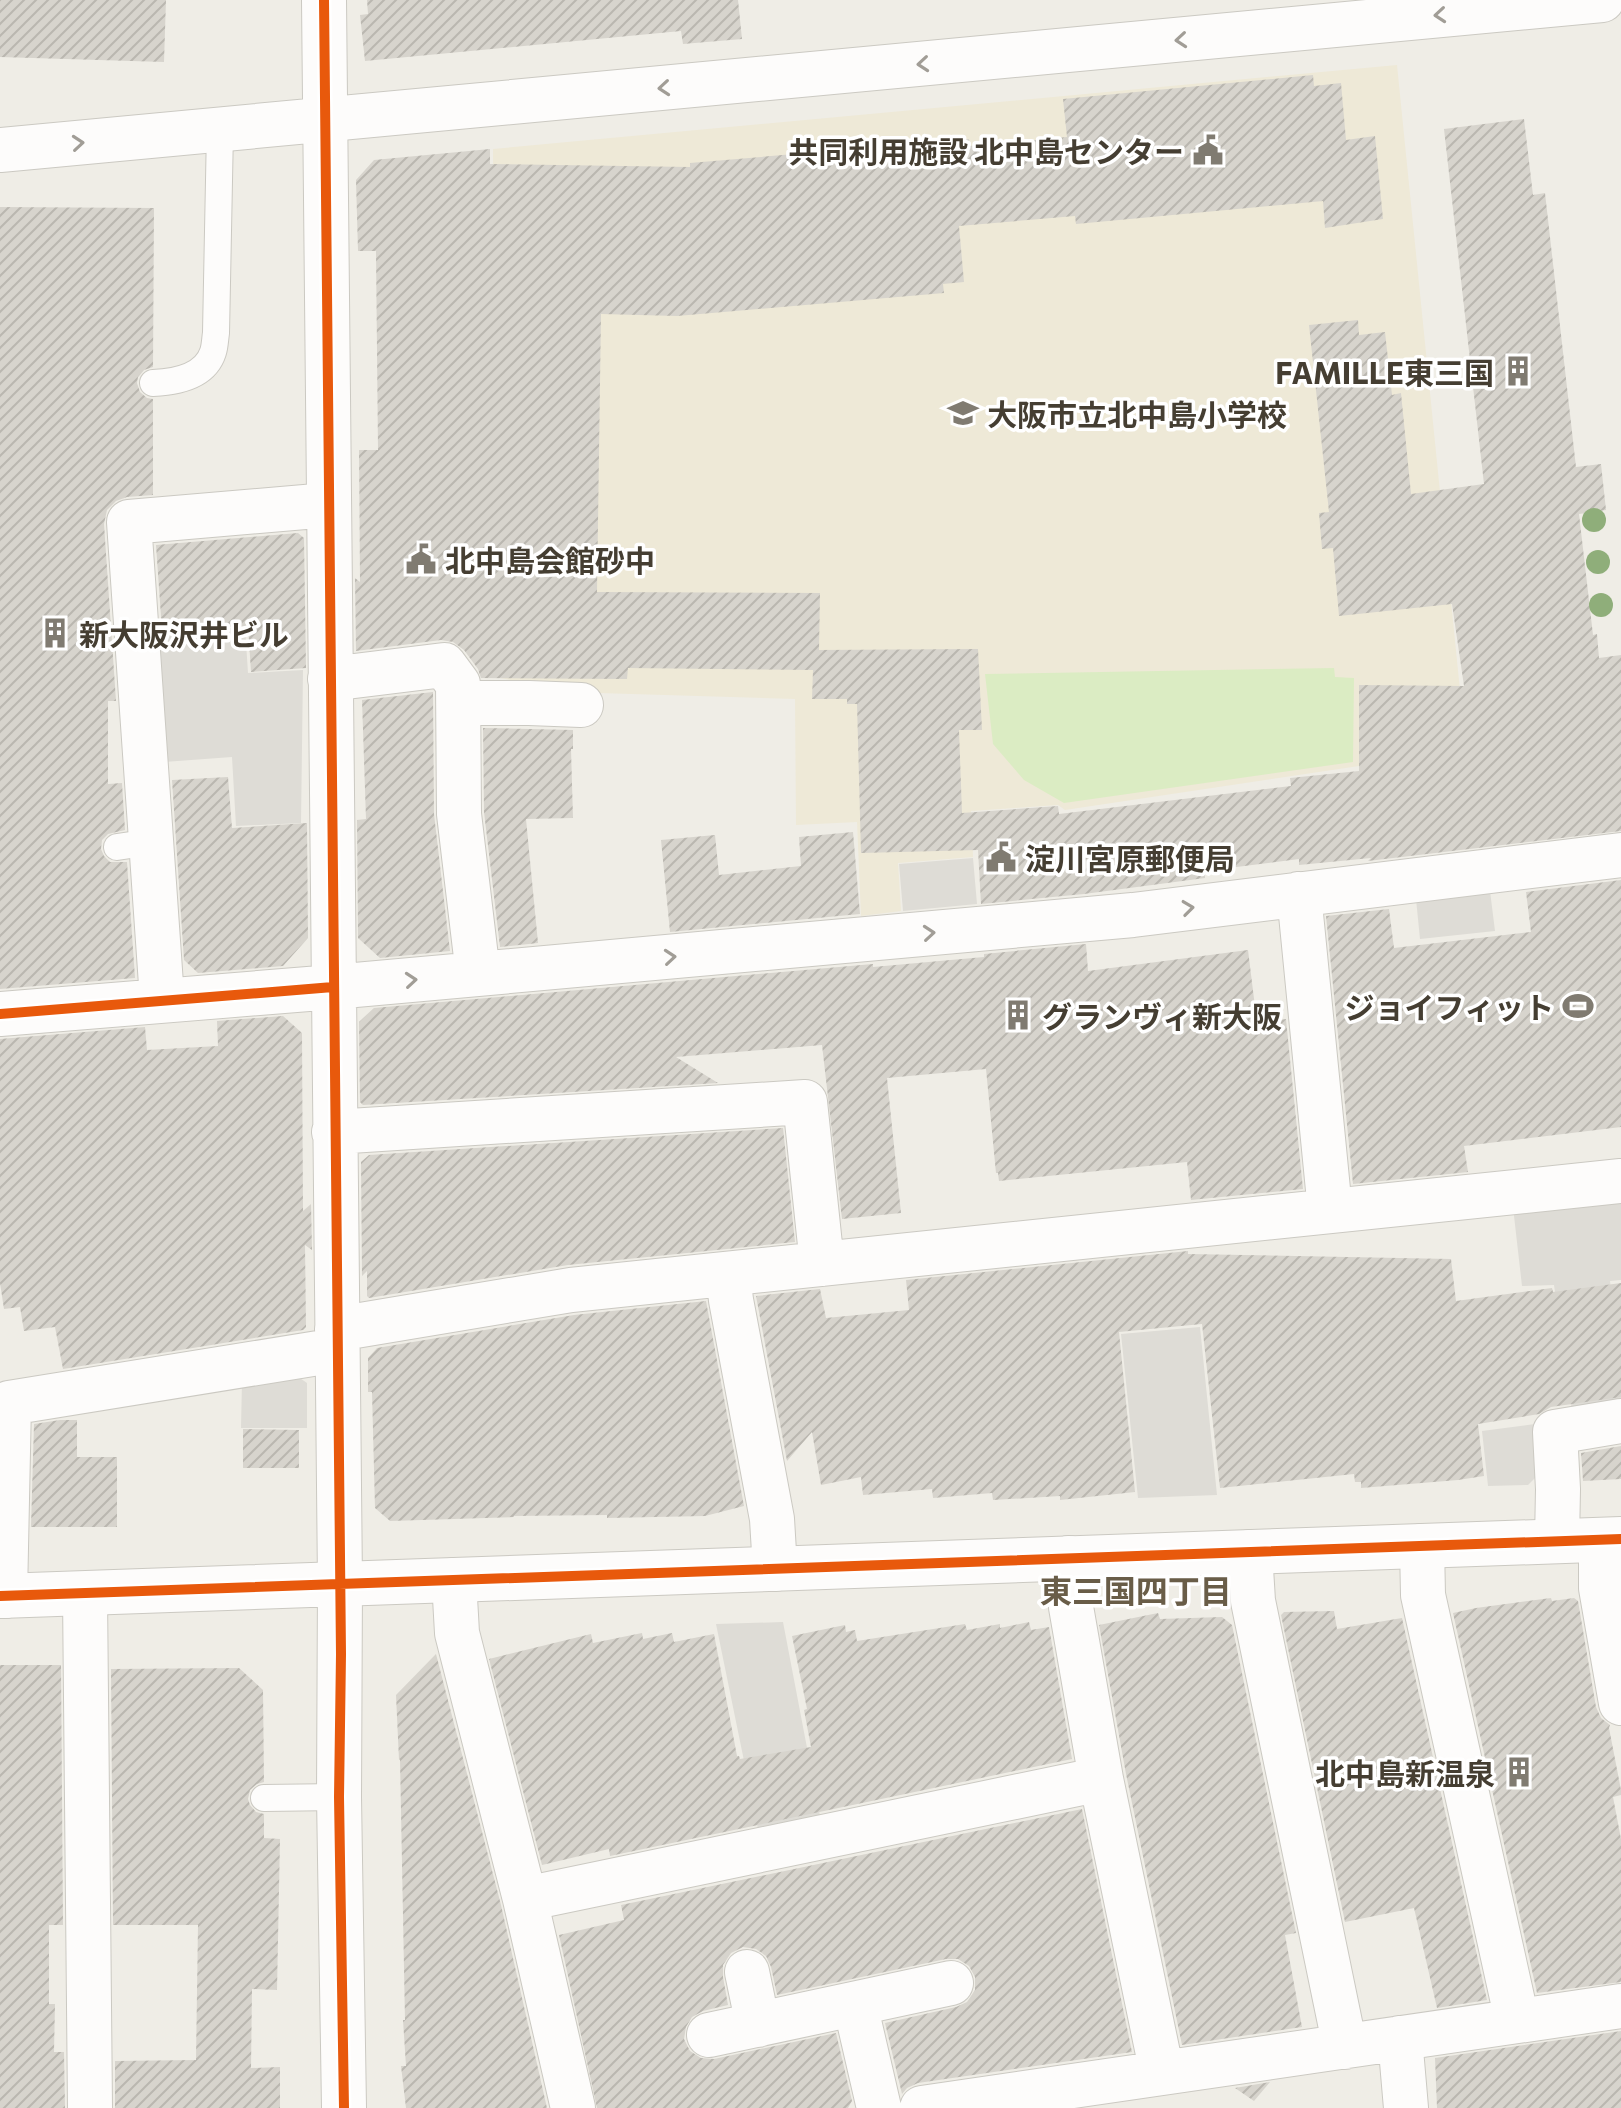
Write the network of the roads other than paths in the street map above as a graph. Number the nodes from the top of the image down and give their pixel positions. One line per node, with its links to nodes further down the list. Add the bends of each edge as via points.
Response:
1 (324, 0): 3 (street)
2 (1602, 0): 3 (street, one-way to 3)
3 (325, 120): 4 (street); 7 (street)
4 (220, 130): 5 (street, one-way to 4); 6 (lane, via 213,353 203,369 186,378)
5 (0, 150)
6 (153, 383)
7 (328, 505): 8 (street); 15 (street, via 129,522 134,845)
8 (330, 679): 9 (street, via 444,665 458,684); 14 (street)
9 (459, 703): 10 (street); 13 (street, via 459,814)
10 (581, 705)
11 (1621, 855): 12 (street)
12 (1299, 894): 13 (street, one-way to 12, via 1133,915); 19 (street)
13 (478, 974): 14 (street, one-way to 13)
14 (333, 987): 15 (street); 17 (street)
15 (162, 999): 16 (street)
16 (0, 1014)
17 (334, 1132): 20 (street, via 805,1102); 22 (street)
18 (1621, 1181): 19 (street)
19 (1330, 1210): 20 (street)
20 (822, 1264): 21 (street)
21 (728, 1274): 22 (street, via 571,1290); 29 (street, via 772,1519)
22 (337, 1340): 31 (street); 33 (street, via 9,1403)
23 (1621, 1421): 25 (street, via 1555,1432)
24 (1611, 1539): 25 (street); 34 (street, via 1601,1588)
25 (1557, 1541): 26 (street)
26 (1422, 1546): 27 (street); 43 (street, via 1423,1595)
27 (1250, 1552): 28 (street); 47 (street, via 1253,1601)
28 (1069, 1558): 29 (street); 35 (street, via 1071,1607)
29 (775, 1569): 30 (street)
30 (454, 1580): 31 (street); 38 (street, via 457,1633)
31 (340, 1584): 32 (street); 36 (street)
32 (85, 1594): 33 (street); 49 (street)
33 (3, 1596)
34 (1621, 1703)
35 (1101, 1779): 38 (street); 48 (street)
36 (339, 1797): 37 (lane); 50 (street)
37 (264, 1798)
38 (525, 1899): 51 (street)
39 (747, 1972): 44 (street)
40 (951, 1983): 41 (street)
41 (855, 2004): 44 (street); 52 (street)
42 (1621, 2006): 43 (street)
43 (1517, 2020): 46 (street)
44 (758, 2025): 45 (street)
45 (709, 2035)
46 (1400, 2038): 47 (street); 54 (street)
47 (1345, 2047): 48 (street)
48 (1162, 2073): 53 (street)
49 (90, 2108)
50 (344, 2108)
51 (573, 2108)
52 (879, 2108)
53 (922, 2108)
54 (1406, 2108)

